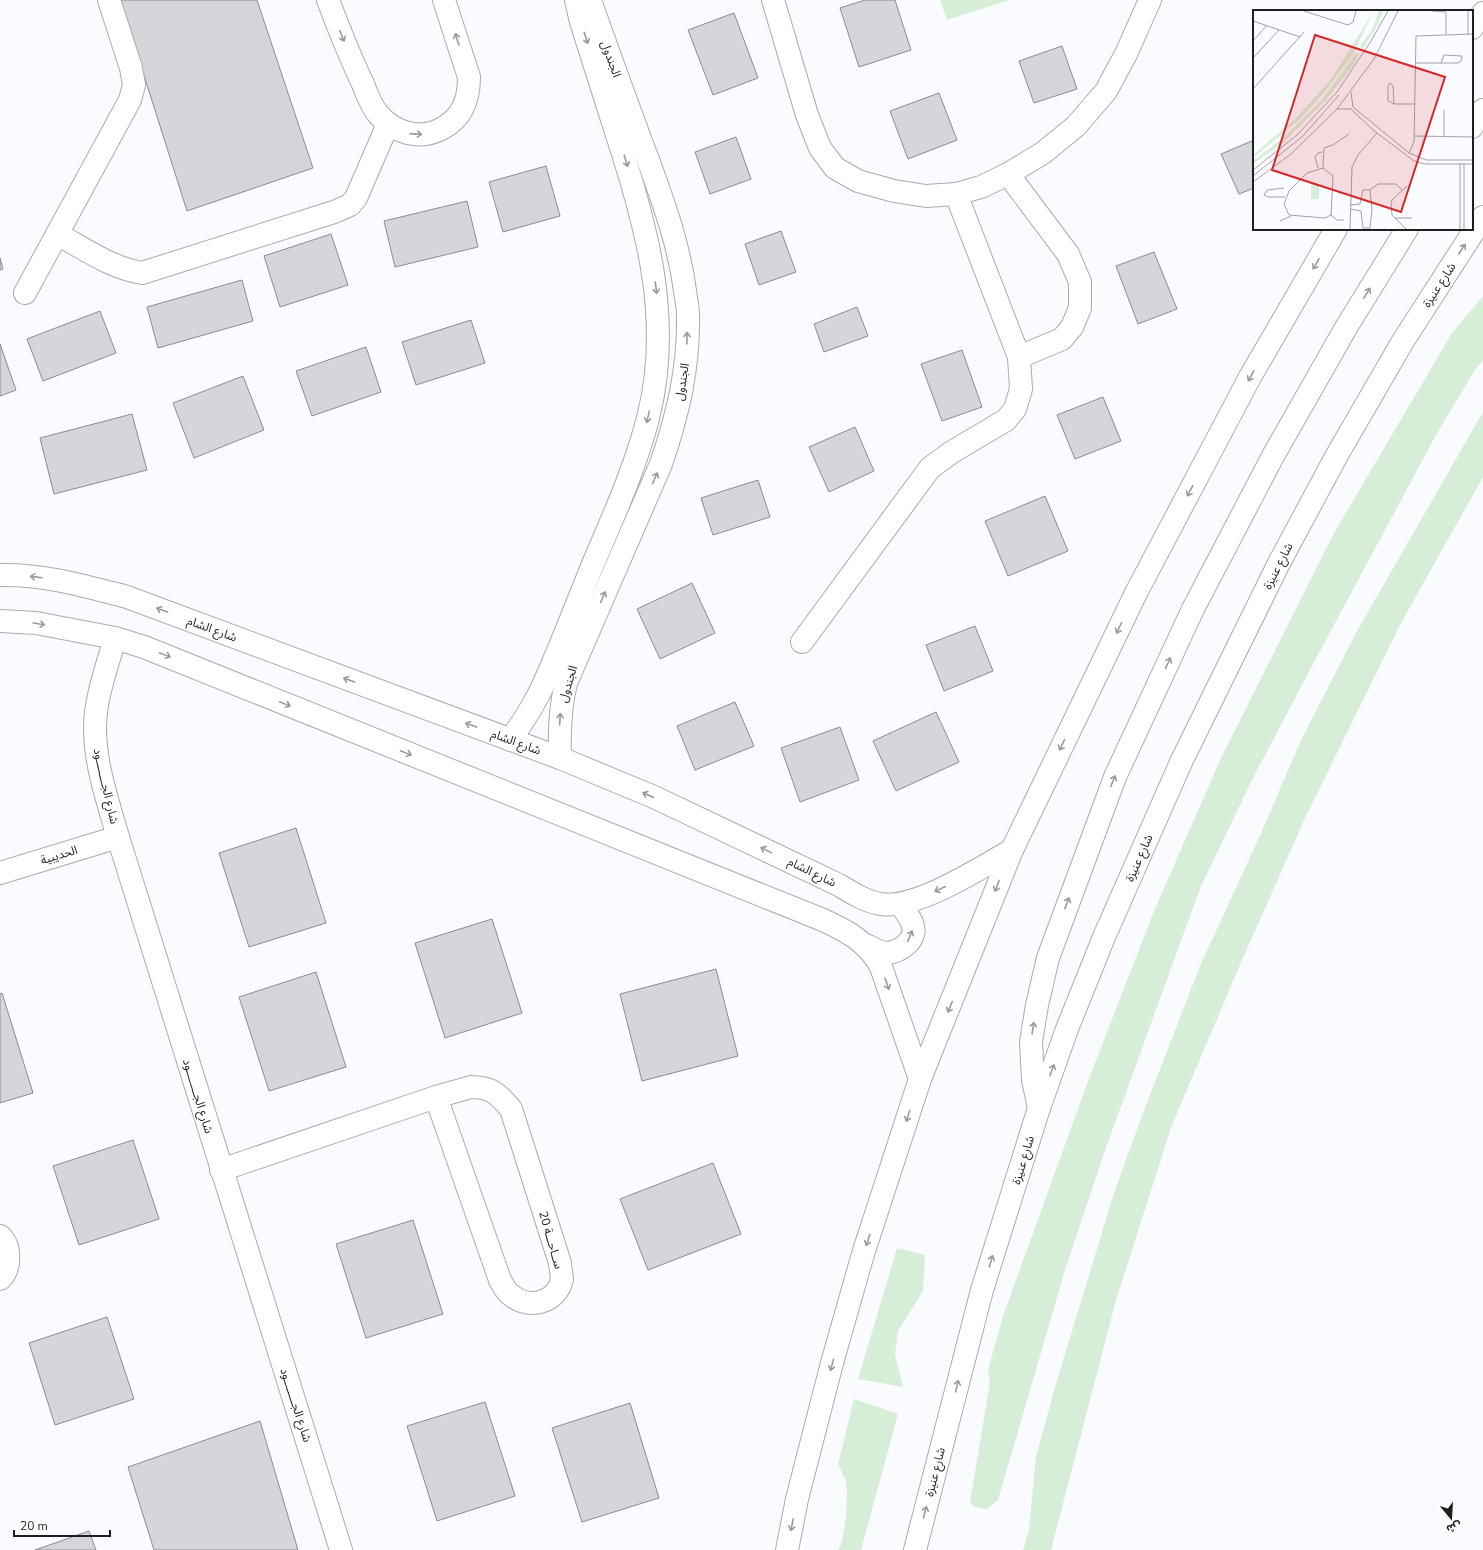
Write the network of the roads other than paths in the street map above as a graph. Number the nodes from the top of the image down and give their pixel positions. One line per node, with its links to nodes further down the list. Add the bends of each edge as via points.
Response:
1 (109, 0): 18 (main road, via 134,85 130,100)
2 (328, 0): 11 (main road, one-way to 11, via 370,101)
3 (444, 0): 11 (main road, one-way to 3, via 397,131 410,134 424,135 437,132 459,116 466,104 469,91 468,77)
4 (576, 0): 25 (main road, الجندول, one-way to 25, via 630,173 653,267 658,304 655,380 647,424 621,496 545,682)
5 (588, 0): 26 (main road, الجندول, one-way to 5, via 559,728 566,683 661,464 682,390 687,352 688,314 676,240)
6 (773, 0): 14 (main road, via 807,115 820,148 835,168 858,181 894,192 926,196)
7 (1150, 0): 13 (main road, via 1106,91 1076,126 1043,152)
8 (1483, 14): 9 (main road)
9 (1473, 27)
10 (1483, 110): 12 (main road)
11 (388, 124): 18 (main road, via 356,198 350,205 334,212 142,273 116,266)
12 (1473, 125)
13 (1008, 174): 14 (main road, via 981,187); 20 (main road, via 1068,254 1080,282 1080,308 1062,340)
14 (956, 194): 20 (main road)
15 (1483, 217): 34 (main road, شارع عنيزة, one-way to 15, via 1067,1029 1182,760 1279,563 1336,455 1403,340)
16 (1335, 230): 28 (main road, one-way to 28, via 1250,377 1136,593)
17 (1406, 230): 34 (main road, one-way to 17, via 1033,1080 1031,1042 1037,1005 1048,958 1115,777 1193,609 1273,456 1347,326)
18 (57, 234): 19 (main road)
19 (25, 292)
20 (1019, 357): 24 (main road, via 1021,389 1016,409 1006,420 930,468)
21 (0, 575): 25 (main road, شارع الشام, one-way to 21, via 127,597 70,582)
22 (0, 621): 23 (main road, one-way to 23, via 36,623)
23 (115, 638): 27 (main road, شارع الجــــــــود, via 101,689 95,727 100,771); 31 (main road, one-way to 31, via 144,647 823,920)
24 (802, 642)
25 (510, 740): 26 (main road, شارع الشام)
26 (560, 758): 30 (main road, شارع الشام, one-way to 26, via 867,901 839,885 654,797)
27 (118, 837): 29 (main road, الحديبية); 35 (main road, شارع الجــــــــود)
28 (1012, 850): 30 (main road, شارع الشام, one-way to 30, via 942,888); 32 (main road, one-way to 32)
29 (0, 873)
30 (900, 904): 31 (main road, one-way to 30, via 887,953 902,948 910,940 914,927)
31 (866, 945): 32 (main road, one-way to 32, via 881,967)
32 (920, 1079): 39 (main road, one-way to 39, via 832,1363)
33 (436, 1097): 33 (main road, ســاحـــة 20, via 471,1086 484,1087 498,1094 511,1110 560,1263 562,1278 555,1293 543,1302 525,1304 510,1295 500,1280); 35 (main road, ســاحـــة 20)
34 (1039, 1108): 40 (main road, شارع عنيزة, one-way to 34, via 982,1290)
35 (221, 1170): 38 (main road, شارع الجــــــــود)
36 (0, 1236): 37 (main road, via 8,1249 8,1261 4,1276)
37 (0, 1279)
38 (341, 1550)
39 (787, 1550)
40 (915, 1550)

